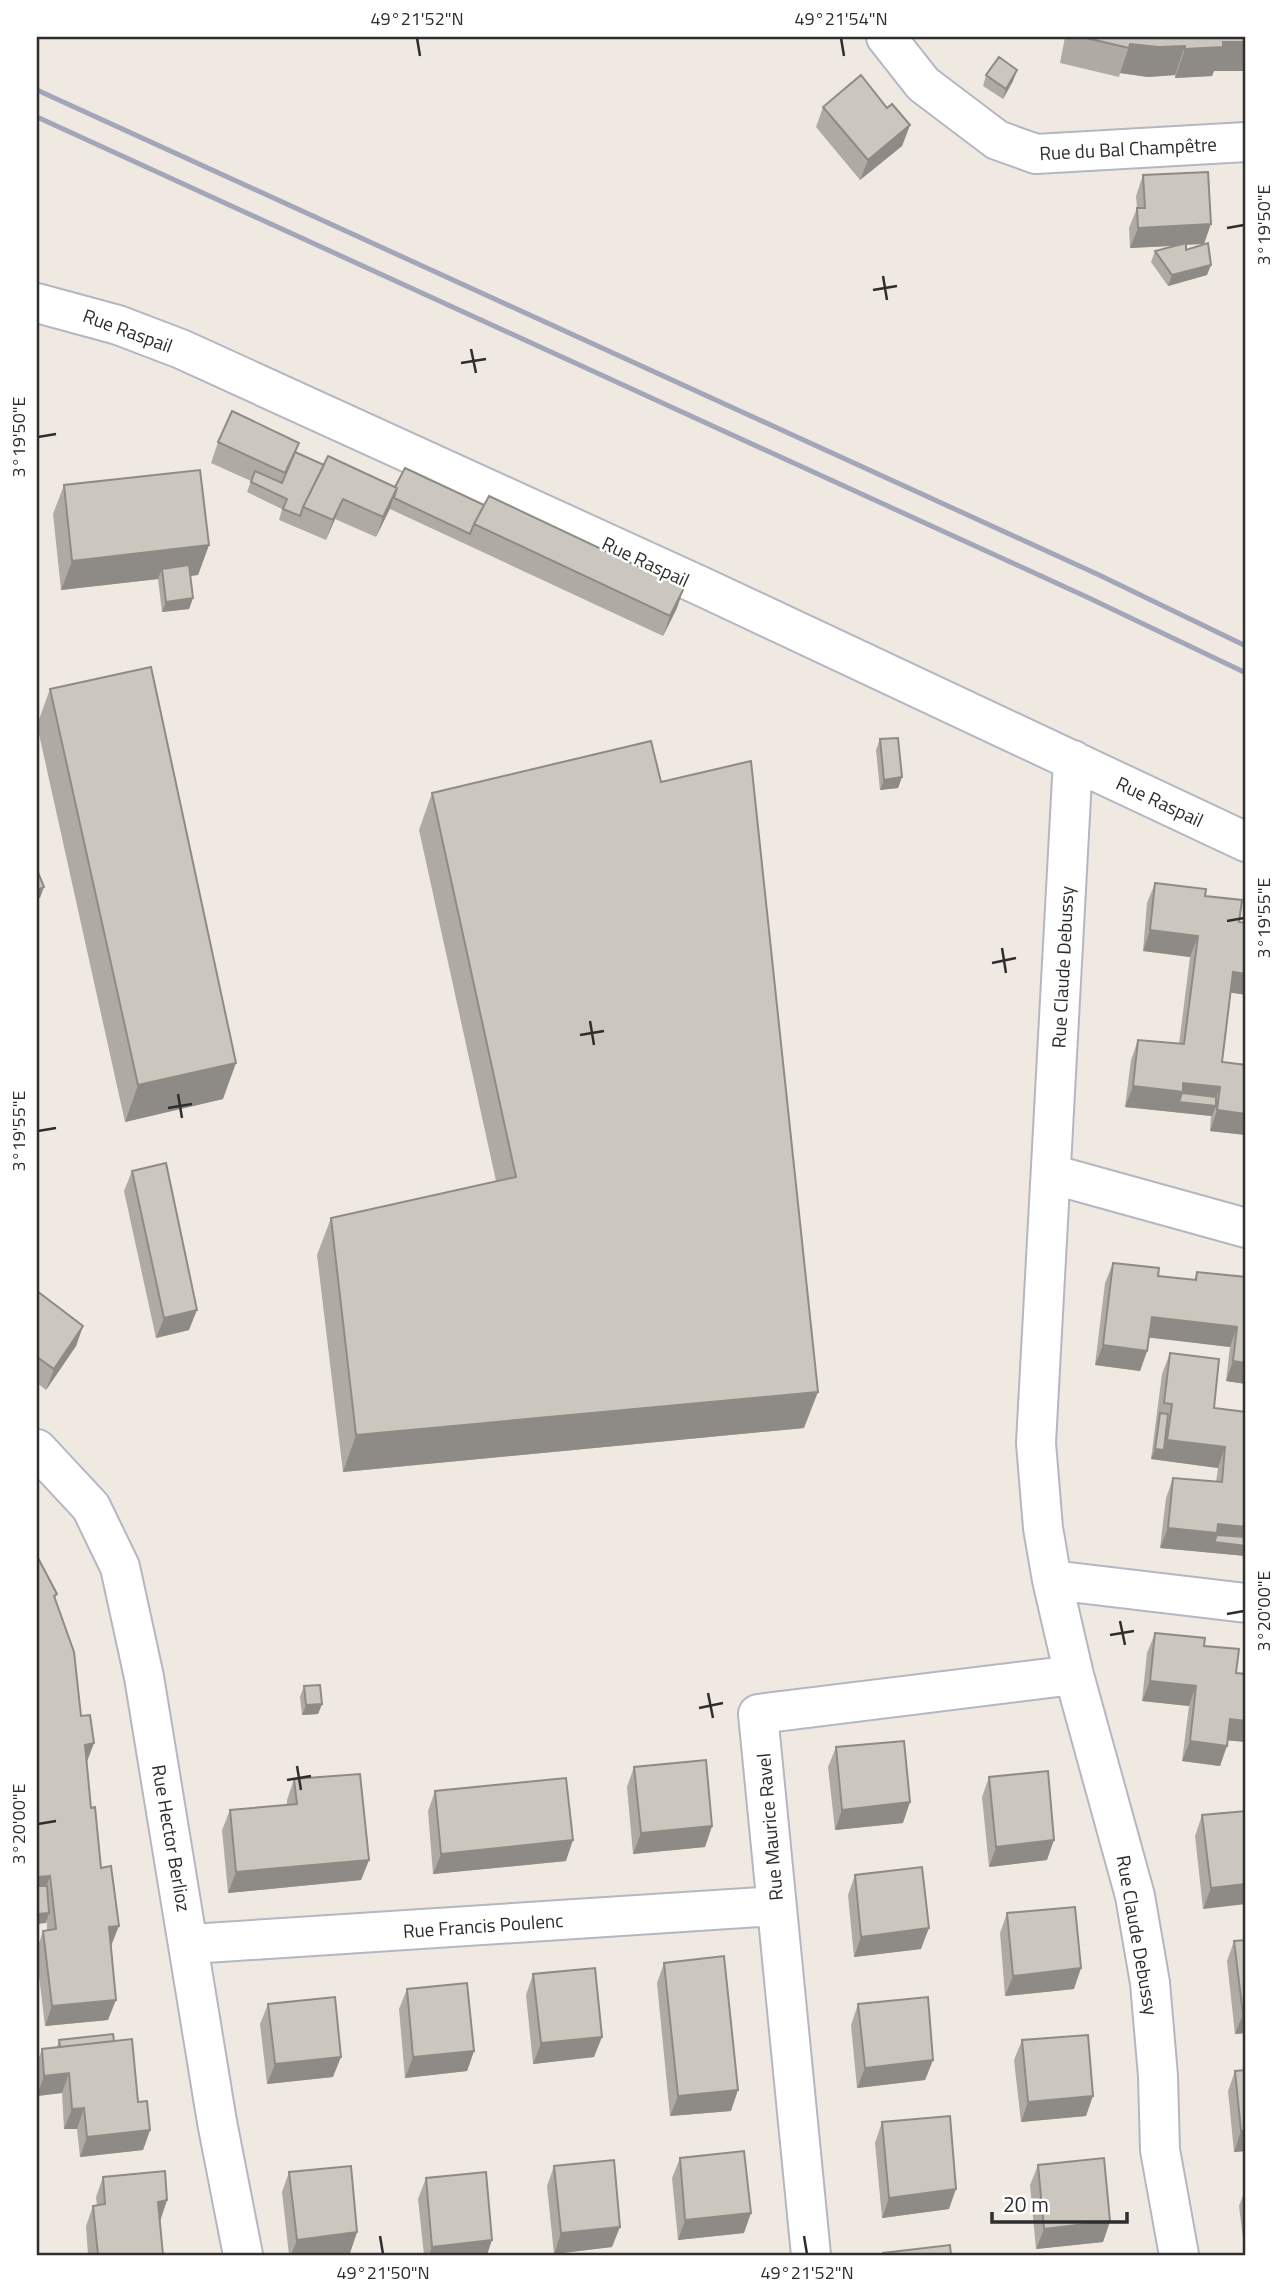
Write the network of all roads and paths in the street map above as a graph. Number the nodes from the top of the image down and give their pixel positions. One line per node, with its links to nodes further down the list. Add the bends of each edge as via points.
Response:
1 (886, 37): 2 (street, Rue du Bal Champêtre, via 923,84 998,140 1036,154)
2 (1246, 142)
3 (37, 303): 4 (street, Rue Raspail, via 118,325 181,349)
4 (1073, 760): 5 (street, Rue Raspail); 6 (street, Rue Claude Debussy)
5 (1246, 842)
6 (1051, 1174): 7 (street); 9 (street, Rue Claude Debussy, via 1035,1443)
7 (1246, 1228)
8 (37, 1449): 13 (street, Rue Hector Berlioz, via 90,1507 120,1567)
9 (1052, 1580): 10 (street); 11 (street, Rue Claude Debussy)
10 (1246, 1602)
11 (1074, 1675): 12 (street, Rue Maurice Ravel, via 758,1714); 16 (street, Rue Claude Debussy, via 1135,1896 1150,1983 1160,2150)
12 (776, 1906): 13 (street, Rue Francis Poulenc); 15 (street, Rue Maurice Ravel)
13 (191, 1944): 14 (street, Rue Hector Berlioz, via 217,2122)
14 (243, 2255)
15 (811, 2255)
16 (1179, 2255)

